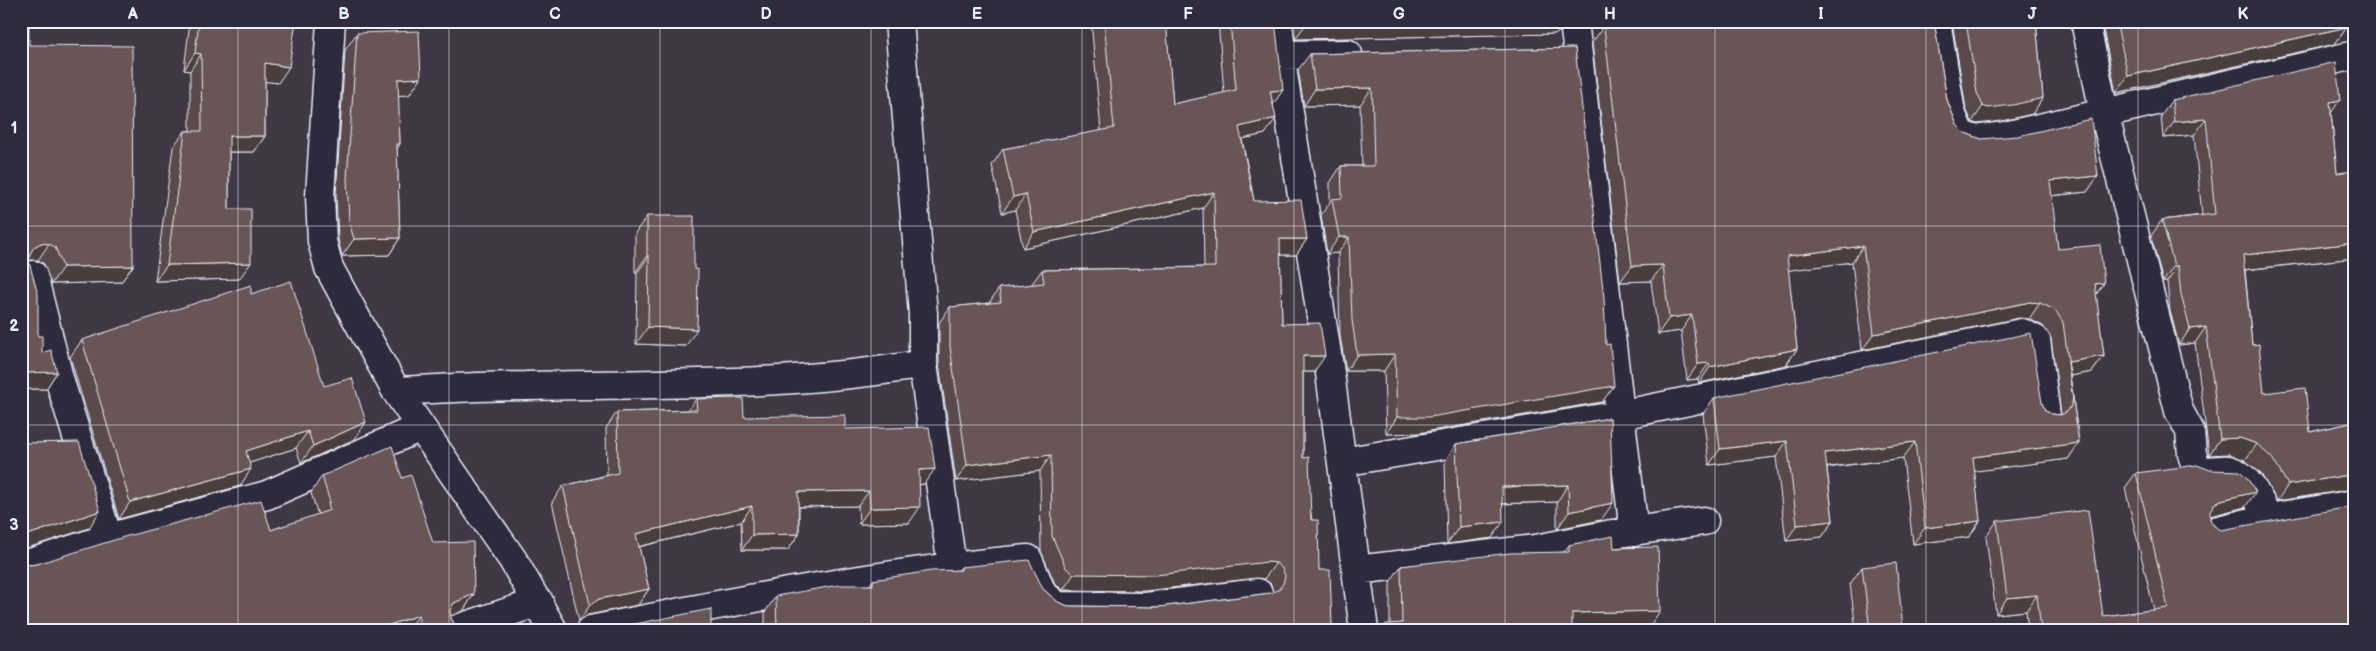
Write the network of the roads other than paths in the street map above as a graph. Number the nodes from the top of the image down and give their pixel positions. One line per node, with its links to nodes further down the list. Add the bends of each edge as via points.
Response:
1 (331, 21): 13 (street, via 320,196 322,241 329,268)
2 (900, 21): 12 (street, via 923,314)
3 (1278, 21): 8 (street)
4 (1936, 21): 10 (street, via 1951,113 1960,134 1975,140 2005,136)
5 (2085, 21): 10 (street)
6 (1574, 33): 14 (street)
7 (1370, 53): 8 (street)
8 (1282, 54): 17 (street)
9 (2355, 55): 10 (street)
10 (2104, 112): 19 (street, via 2198,470 2227,469 2238,475 2251,487)
11 (33, 275): 23 (street, via 59,378)
12 (923, 364): 13 (street, via 883,371 726,384); 25 (street)
13 (396, 391): 16 (street)
14 (1620, 415): 15 (street, via 2022,333 2036,340); 17 (street); 21 (street)
15 (2046, 416)
16 (421, 427): 23 (street, via 267,496); 28 (street, via 514,560)
17 (1342, 462): 26 (street)
18 (2355, 504): 19 (street)
19 (2268, 518): 22 (street)
20 (1704, 521): 21 (street)
21 (1634, 532): 26 (street, via 1536,549)
22 (2214, 532)
23 (108, 538): 24 (street)
24 (21, 566)
25 (952, 566): 27 (street, via 1028,559 1042,593 1057,606 1146,607); 31 (street)
26 (1356, 570): 32 (street)
27 (1258, 593)
28 (539, 602): 29 (street); 30 (street)
29 (454, 630)
30 (553, 630)
31 (591, 630)
32 (1364, 630)

